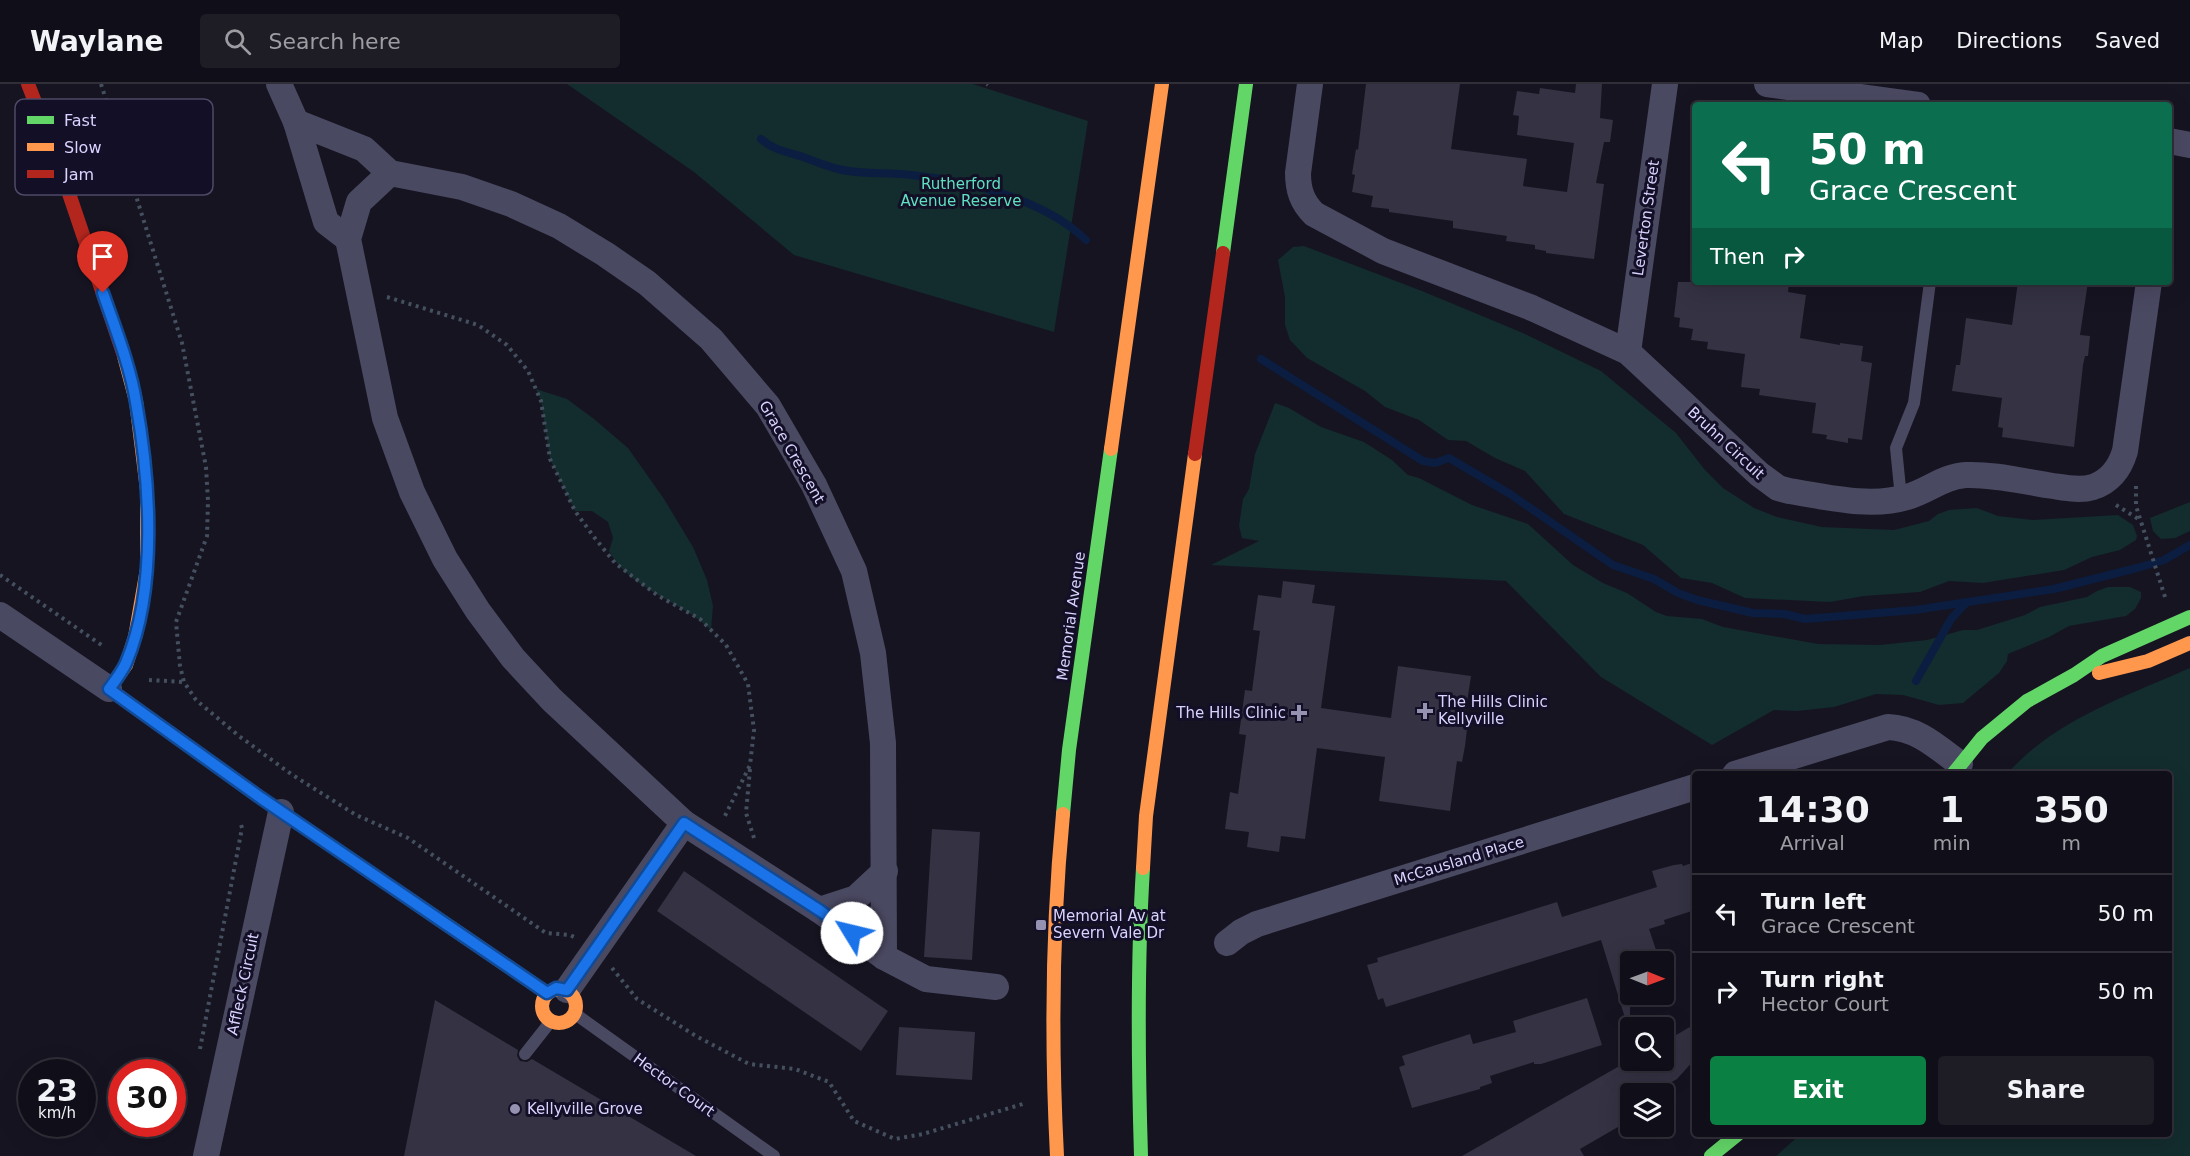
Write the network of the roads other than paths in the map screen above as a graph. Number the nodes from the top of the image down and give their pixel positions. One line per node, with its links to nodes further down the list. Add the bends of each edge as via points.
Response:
1 (28, 84): 8 (main road)
2 (279, 84): 10 (street)
3 (1162, 84): 41 (main road, Memorial Avenue, via 1069,750 1056,887 1052,1028)
4 (1246, 84): 42 (main road, via 1146,816 1138,944)
5 (1310, 84): 18 (street, Bruhn Circuit, via 1298,185 1306,206 1314,214 1383,251 1498,294)
6 (1665, 84): 18 (street, Leverton Street)
7 (1767, 84): 9 (street)
8 (34, 99)
9 (1896, 102)
10 (296, 122): 13 (street, via 364,148); 15 (street, via 326,222)
11 (2172, 142): 12 (street)
12 (2190, 145)
13 (390, 172): 15 (street, via 359,202); 30 (street, Grace Crescent, via 462,187 559,226 647,283 711,339 768,406 814,484 854,571 873,653 883,743)
14 (70, 195): 24 (main road, via 136,401 147,490 147,569 135,637 126,665)
15 (348, 239): 29 (street, via 385,418 412,492 445,559 513,658 552,700)
16 (1930, 285): 19 (lane, via 1914,403 1896,448)
17 (2149, 285): 19 (street, Bruhn Circuit, via 2126,452 2109,478 2082,489 1956,476)
18 (1628, 352): 19 (street, Bruhn Circuit, via 1778,488 1865,501)
19 (1901, 498)
20 (0, 615): 24 (street, Hector Court)
21 (2190, 617): 23 (main road, via 2102,656)
22 (2190, 643): 23 (main road, via 2148,661 2106,672)
23 (2074, 675): 25 (main road, via 2004,718)
24 (109, 689): 28 (main road, Hector Court)
25 (1957, 769): 26 (street, via 1919,734 1888,727)
26 (1745, 771)
27 (1692, 788): 32 (street, McCausland Place, via 1257,924)
28 (281, 812): 35 (main road, Hector Court); 39 (street, Affleck Circuit)
29 (684, 823): 31 (street); 35 (street)
30 (885, 871): 31 (street, via 856,898); 33 (street, Grace Crescent)
31 (819, 910): 33 (street)
32 (1227, 944)
33 (884, 957): 34 (street, via 926,979)
34 (996, 987)
35 (563, 999): 36 (main road, via 567,1021); 36 (main road, via 542,1006); 40 (lane, Hector Court)
36 (551, 1021): 37 (lane)
37 (525, 1054)
38 (1734, 1137): 43 (main road)
39 (206, 1156)
40 (774, 1156)
41 (1057, 1156)
42 (1141, 1156)
43 (1711, 1156)

